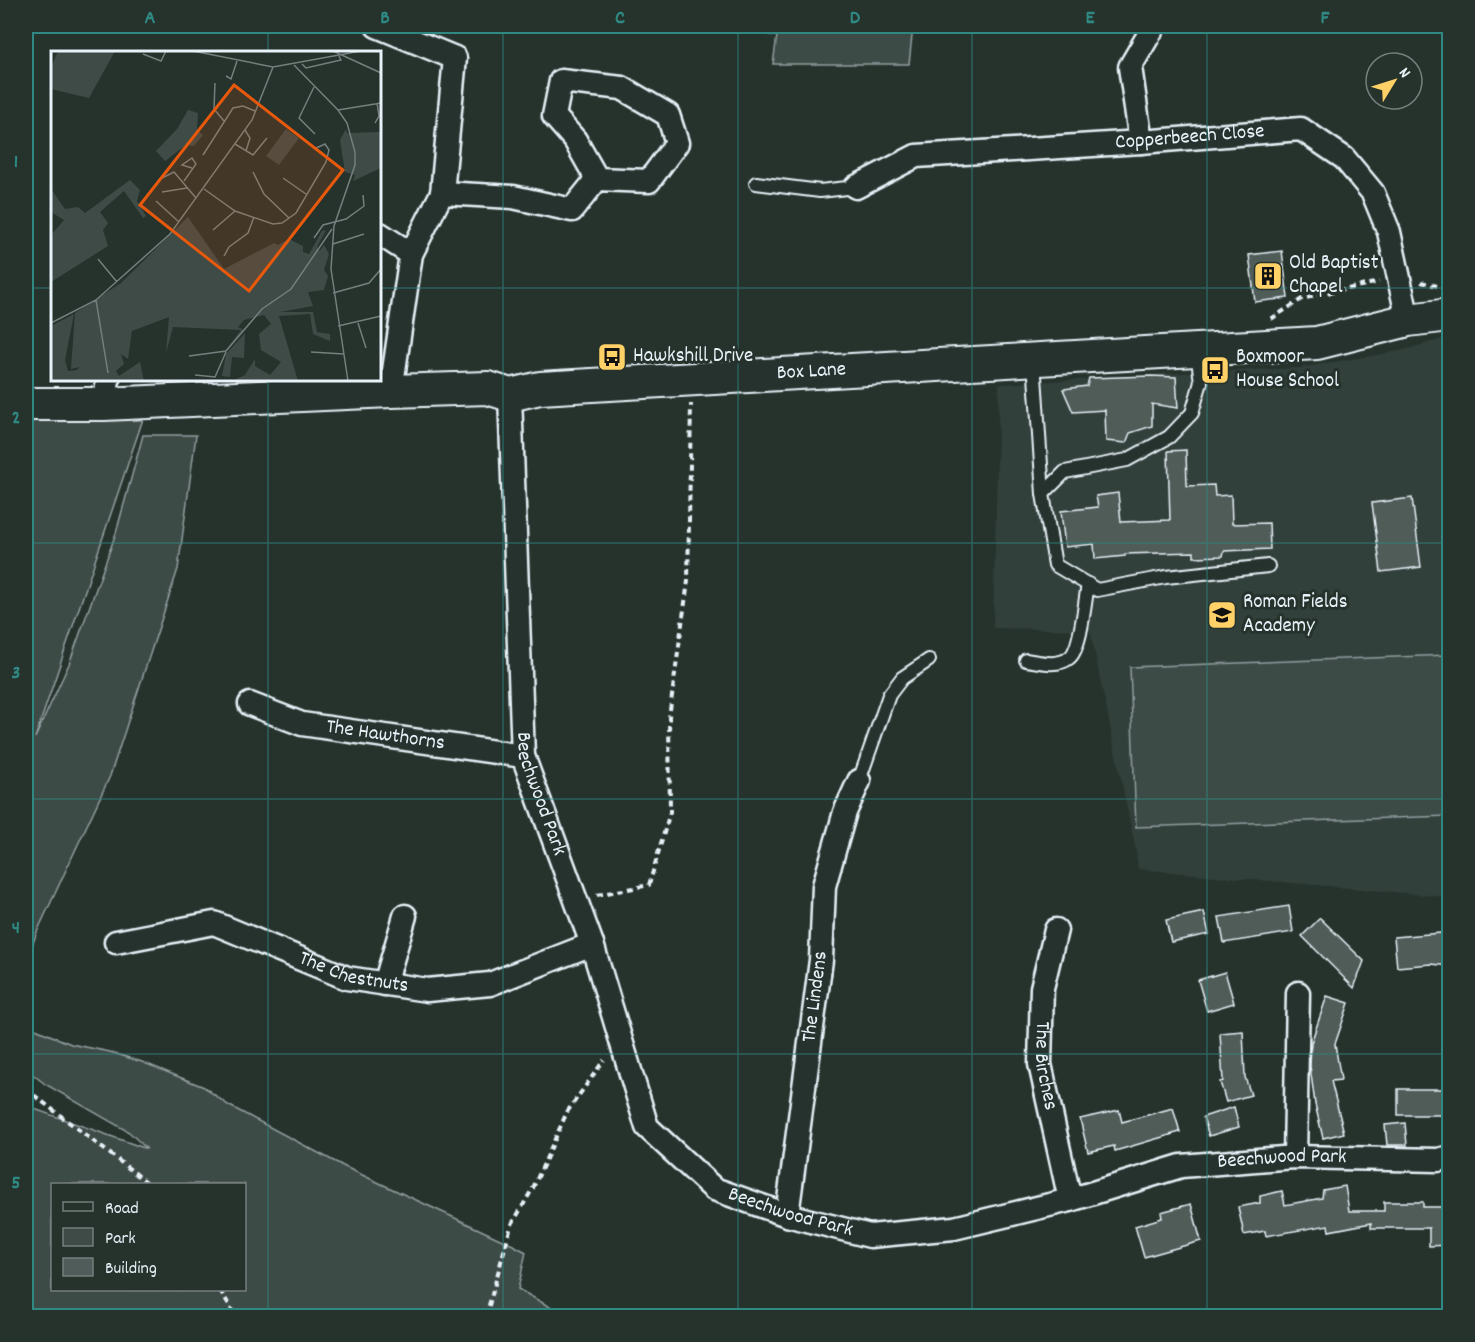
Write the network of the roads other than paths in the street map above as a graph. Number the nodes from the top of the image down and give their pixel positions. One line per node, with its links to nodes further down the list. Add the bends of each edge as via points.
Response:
1 (377, 26): 7 (street, via 455,58)
2 (1154, 26): 3 (street, via 1130,67)
3 (1141, 142): 6 (street, Copperbeech Close, via 916,156); 11 (street, Copperbeech Close, via 1301,129 1344,158 1373,193 1389,231)
4 (597, 179): 4 (street, via 649,181 677,143 668,115 622,88 561,81 554,116 575,140); 7 (street, via 572,210 513,197)
5 (756, 183): 6 (lane, via 820,191)
6 (856, 187)
7 (442, 192): 9 (street)
8 (381, 235): 9 (street)
9 (411, 254): 14 (street)
10 (1449, 315): 11 (main road, Box Lane)
11 (1408, 320): 12 (main road, Box Lane, via 1317,343)
12 (1197, 350): 13 (main road, Box Lane); 18 (lane, via 1201,382 1192,413 1170,437 1128,460 1065,472)
13 (1034, 359): 16 (main road, Box Lane, via 540,388); 18 (lane)
14 (391, 391): 15 (main road, Box Lane); 16 (main road, Box Lane, via 488,388)
15 (106, 392): 17 (main road, Box Lane)
16 (510, 395): 24 (street, Beechwood Park)
17 (26, 404)
18 (1043, 494): 20 (lane, via 1055,565)
19 (1268, 566): 20 (lane, via 1166,577 1097,590)
20 (1088, 585): 22 (lane, via 1076,650 1068,659 1055,663)
21 (929, 660): 25 (lane, via 902,678 889,694)
22 (1026, 660)
23 (250, 704): 24 (street, The Hawthorns, via 302,724)
24 (523, 756): 29 (street, Beechwood Park)
25 (859, 780): 35 (street, The Lindens, via 845,812 824,886 821,960)
26 (405, 916): 30 (street)
27 (1056, 930): 34 (street, The Birches, via 1042,988 1040,1064)
28 (116, 942): 30 (street, The Chestnuts, via 214,923 346,978)
29 (592, 944): 30 (street, The Chestnuts, via 490,984 427,990); 35 (street, Beechwood Park, via 647,1127 714,1189)
30 (385, 984)
31 (1298, 993): 32 (street)
32 (1295, 1157): 33 (street, Beechwood Park); 34 (street, Beechwood Park, via 1180,1166)
33 (1449, 1157)
34 (1070, 1200): 35 (street, Beechwood Park, via 954,1228 870,1236)
35 (787, 1215)

